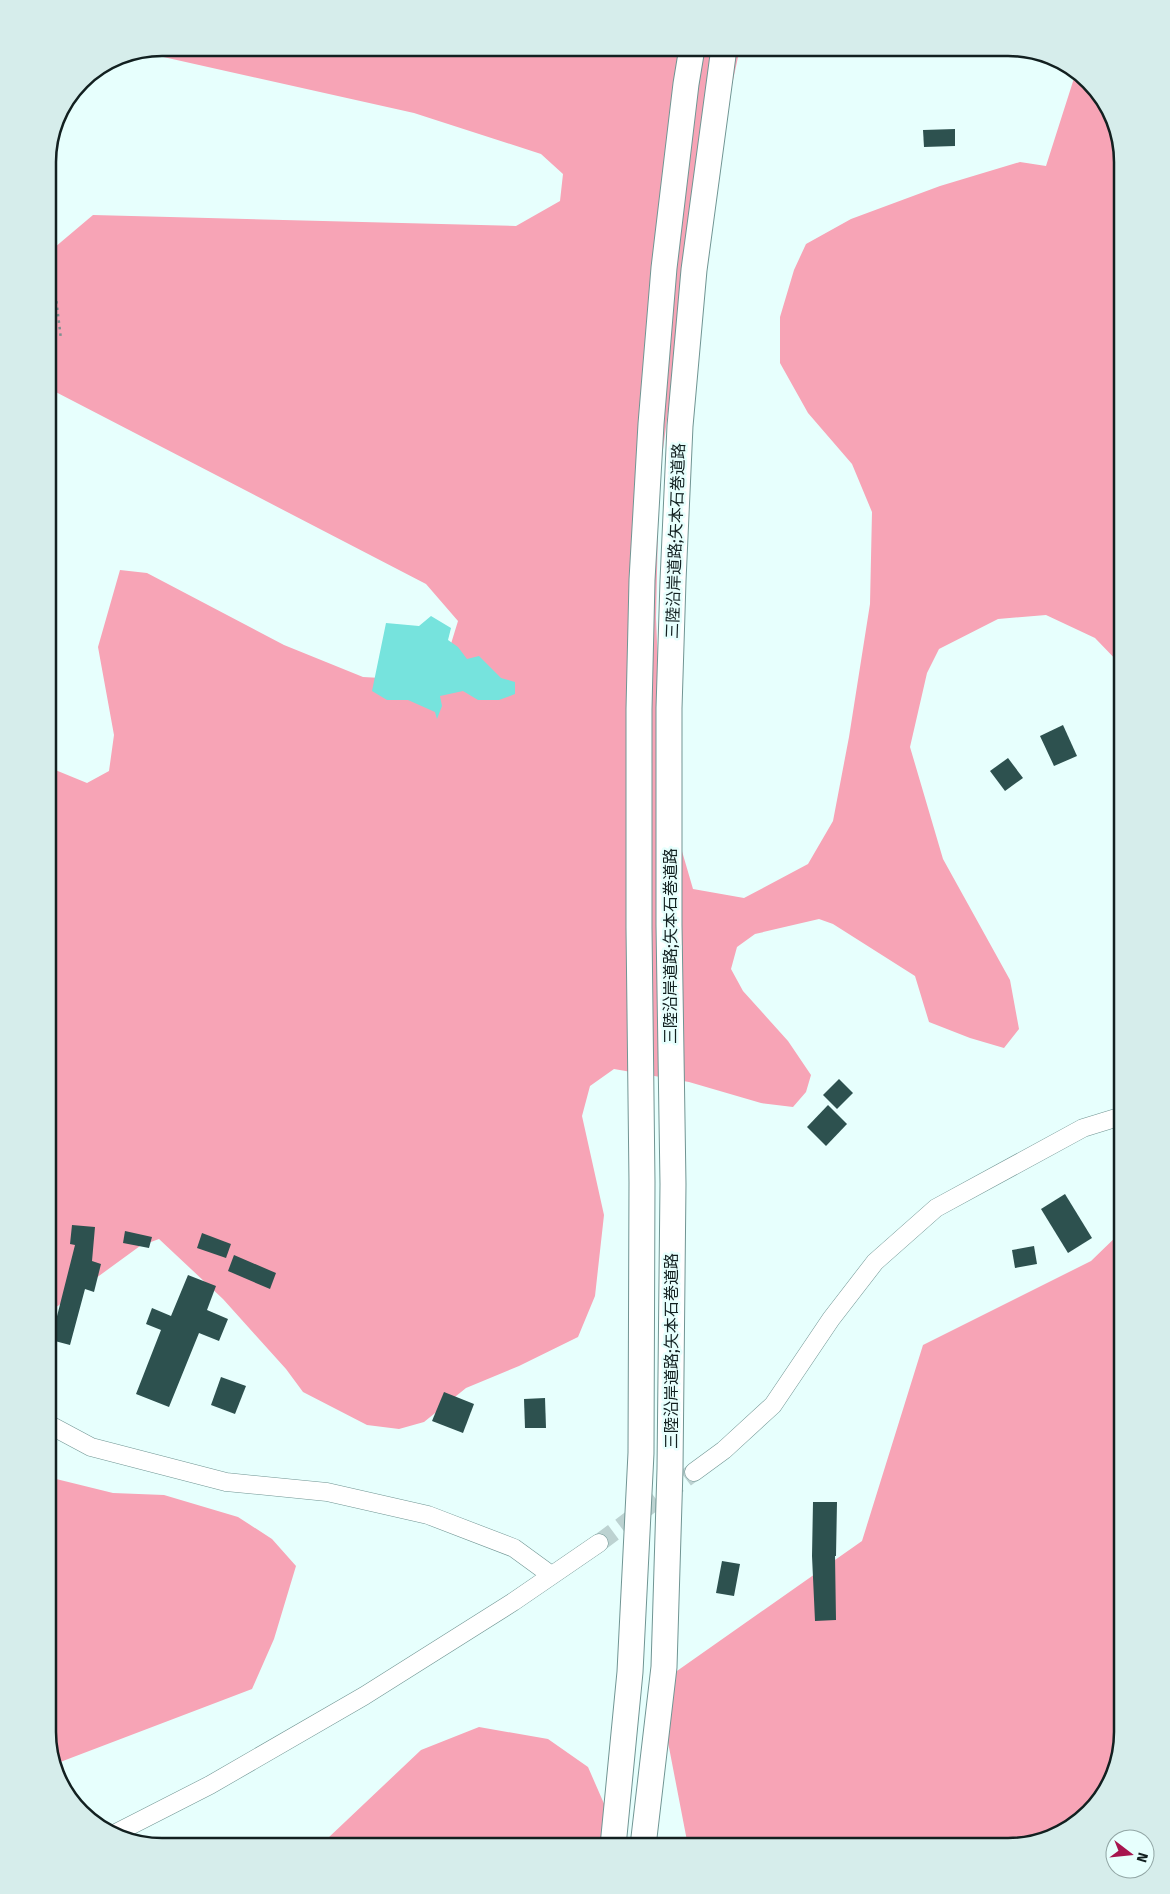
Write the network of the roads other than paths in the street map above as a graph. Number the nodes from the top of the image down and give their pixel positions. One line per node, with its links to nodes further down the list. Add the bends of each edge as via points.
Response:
1 (691, 56): 9 (highway, 三陸沿岸道路;矢本石巻道路, via 664,268 642,580 639,709 641,1453 630,1672)
2 (723, 56): 10 (highway, 三陸沿岸道路;矢本石巻道路, via 694,270 680,426 673,581 669,708 673,1184 670,1469 664,1667)
3 (1114, 1118): 5 (street, via 1083,1128 936,1208 875,1262 773,1404 724,1450)
4 (56, 1428): 7 (street, via 90,1447 226,1482 327,1492 428,1515 514,1548)
5 (694, 1472)
6 (599, 1543): 7 (street)
7 (551, 1575): 8 (street, via 364,1696 210,1785)
8 (122, 1830)
9 (614, 1838)
10 (644, 1838)

